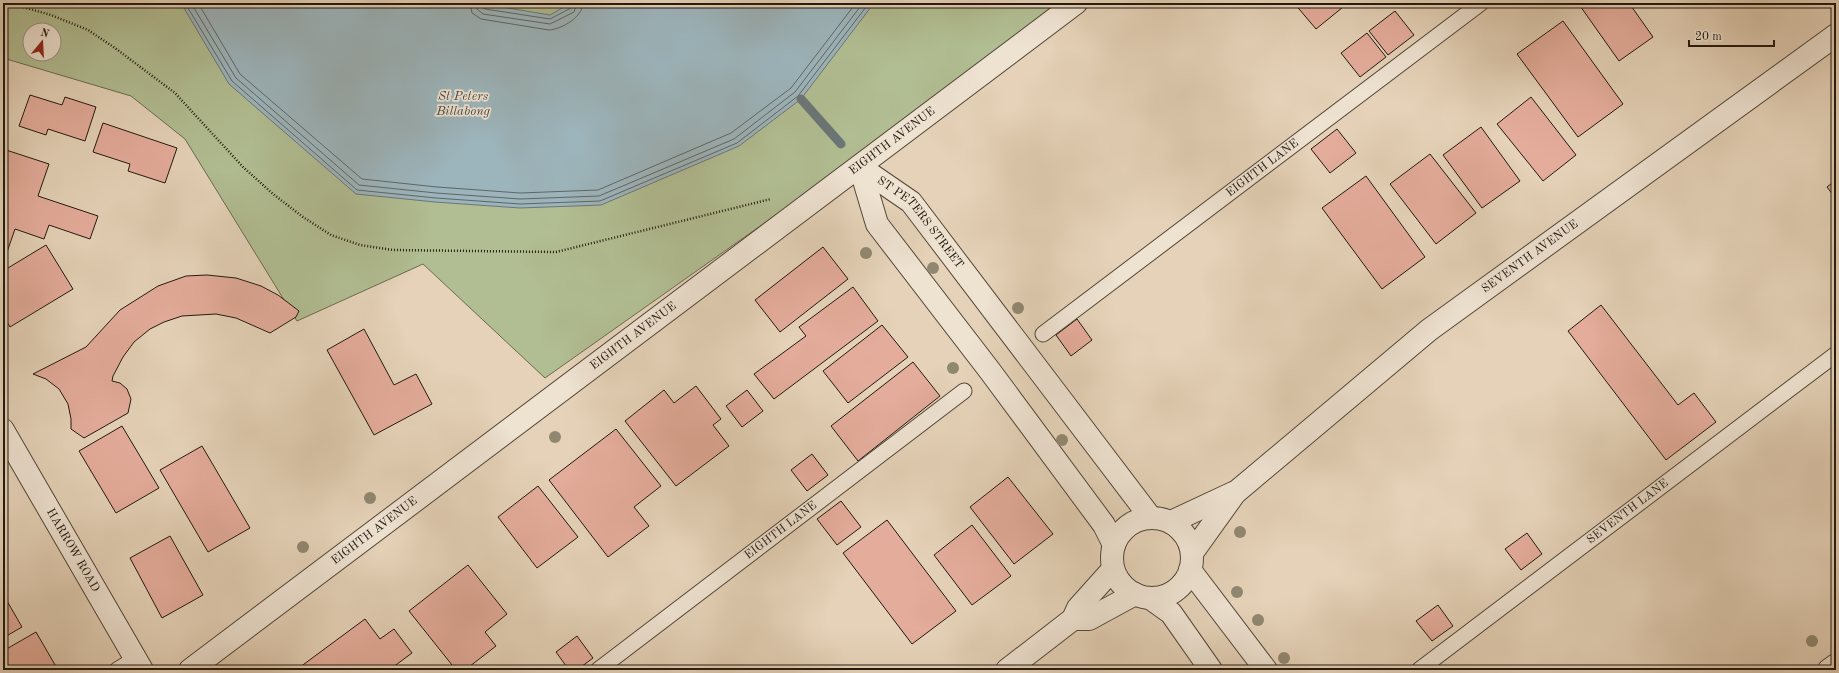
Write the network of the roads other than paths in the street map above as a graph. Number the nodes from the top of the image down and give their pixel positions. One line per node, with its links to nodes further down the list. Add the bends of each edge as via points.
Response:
1 (1076, 3): 4 (street, EIGHTH AVENUE)
2 (1481, 3): 5 (lane, EIGHTH LANE)
3 (1836, 35): 9 (street, SEVENTH AVENUE, via 1429,330)
4 (860, 167): 10 (street, ST PETERS STREET, via 911,202); 11 (street, ST PETERS STREET, via 877,224 1090,505); 19 (street, EIGHTH AVENUE)
5 (1043, 334)
6 (1836, 354): 24 (lane, SEVENTH LANE)
7 (964, 392): 20 (lane, EIGHTH LANE)
8 (3, 430): 16 (street, HARROW ROAD)
9 (1234, 493): 10 (street, SEVENTH AVENUE); 12 (street, SEVENTH AVENUE)
10 (1161, 520): 11 (street, via 1133,522 1120,532); 12 (street, via 1179,528 1188,539)
11 (1114, 545): 13 (street)
12 (1191, 562): 14 (street, via 1182,584 1170,594); 23 (street)
13 (1113, 569): 14 (street, via 1126,588); 15 (street, via 1078,608)
14 (1143, 596): 15 (street, via 1089,619); 22 (street, via 1171,613)
15 (1073, 619): 21 (street)
16 (139, 665): 18 (lane)
17 (1836, 665): 25 (street)
18 (117, 670)
19 (190, 670)
20 (598, 670)
21 (1007, 670)
22 (1211, 670)
23 (1266, 670)
24 (1419, 670)
25 (1829, 670)

